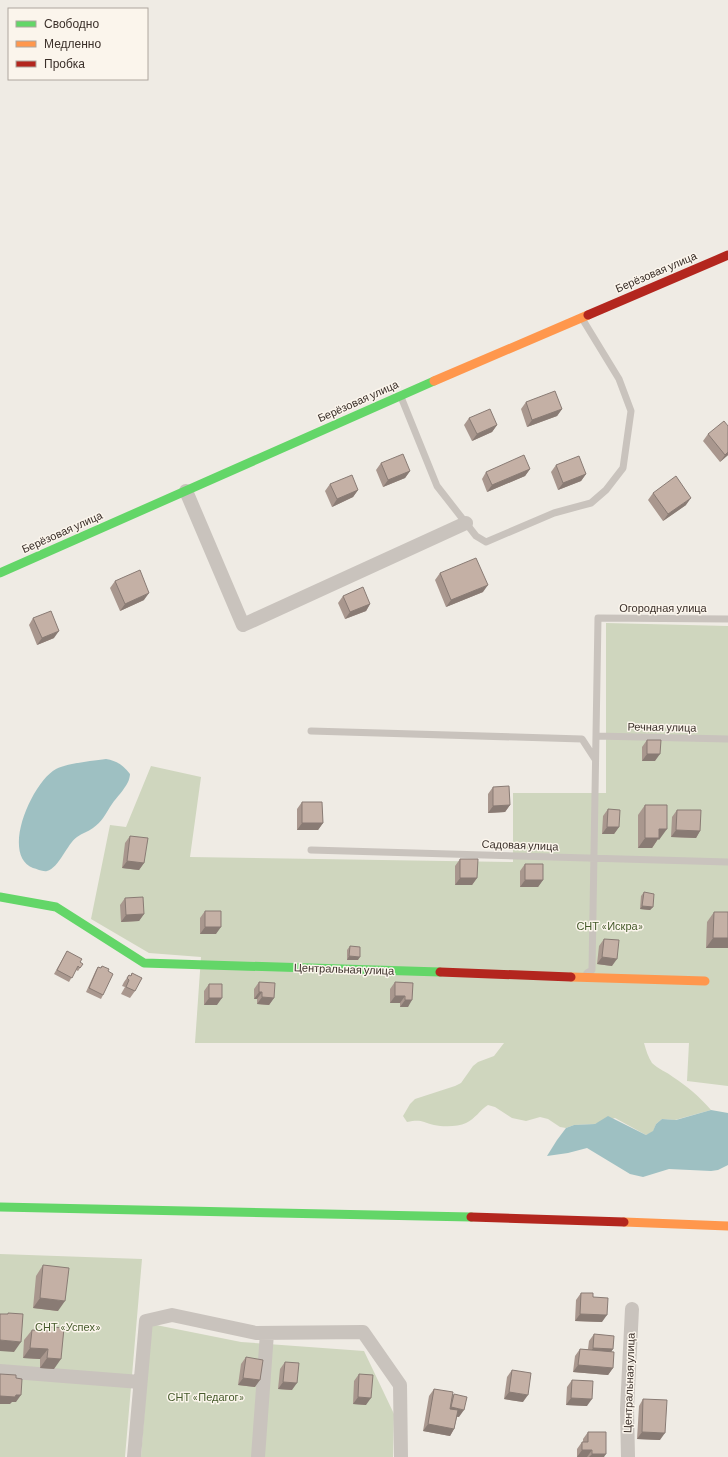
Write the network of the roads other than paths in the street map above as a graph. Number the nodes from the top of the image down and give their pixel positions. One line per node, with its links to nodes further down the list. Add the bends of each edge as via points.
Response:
1 (728, 254): 2 (street, Берёзовая улица)
2 (581, 318): 3 (street, Берёзовая улица); 5 (lane, via 619,379 631,411 623,468 606,490 591,503 554,513 486,542 476,536)
3 (401, 395): 4 (street, Берёзовая улица); 5 (lane, via 437,486)
4 (186, 490): 5 (street, via 243,625); 6 (street, Берёзовая улица)
5 (466, 523)
6 (0, 573)
7 (728, 619): 9 (lane, Огородная улица, via 598,618)
8 (311, 732): 11 (lane, via 582,739)
9 (596, 736): 10 (lane, Речная улица); 11 (lane)
10 (728, 739)
11 (596, 760): 13 (lane)
12 (311, 850): 13 (lane, Садовая улица)
13 (594, 858): 14 (lane, Садовая улица); 16 (lane, via 592,970)
14 (728, 862)
15 (0, 897): 16 (street, Центральная улица, via 56,907 144,962)
16 (581, 976): 17 (street, Центральная улица)
17 (705, 981)
18 (0, 1206): 19 (street, via 558,1219)
19 (728, 1226)
20 (632, 1309): 27 (street, Центральная улица, via 627,1409)
21 (267, 1333): 23 (street, via 256,1333 172,1315 146,1321); 25 (street); 26 (street, via 363,1332 400,1385)
22 (0, 1371): 23 (street)
23 (140, 1382): 24 (street)
24 (134, 1457)
25 (258, 1457)
26 (401, 1457)
27 (628, 1457)

